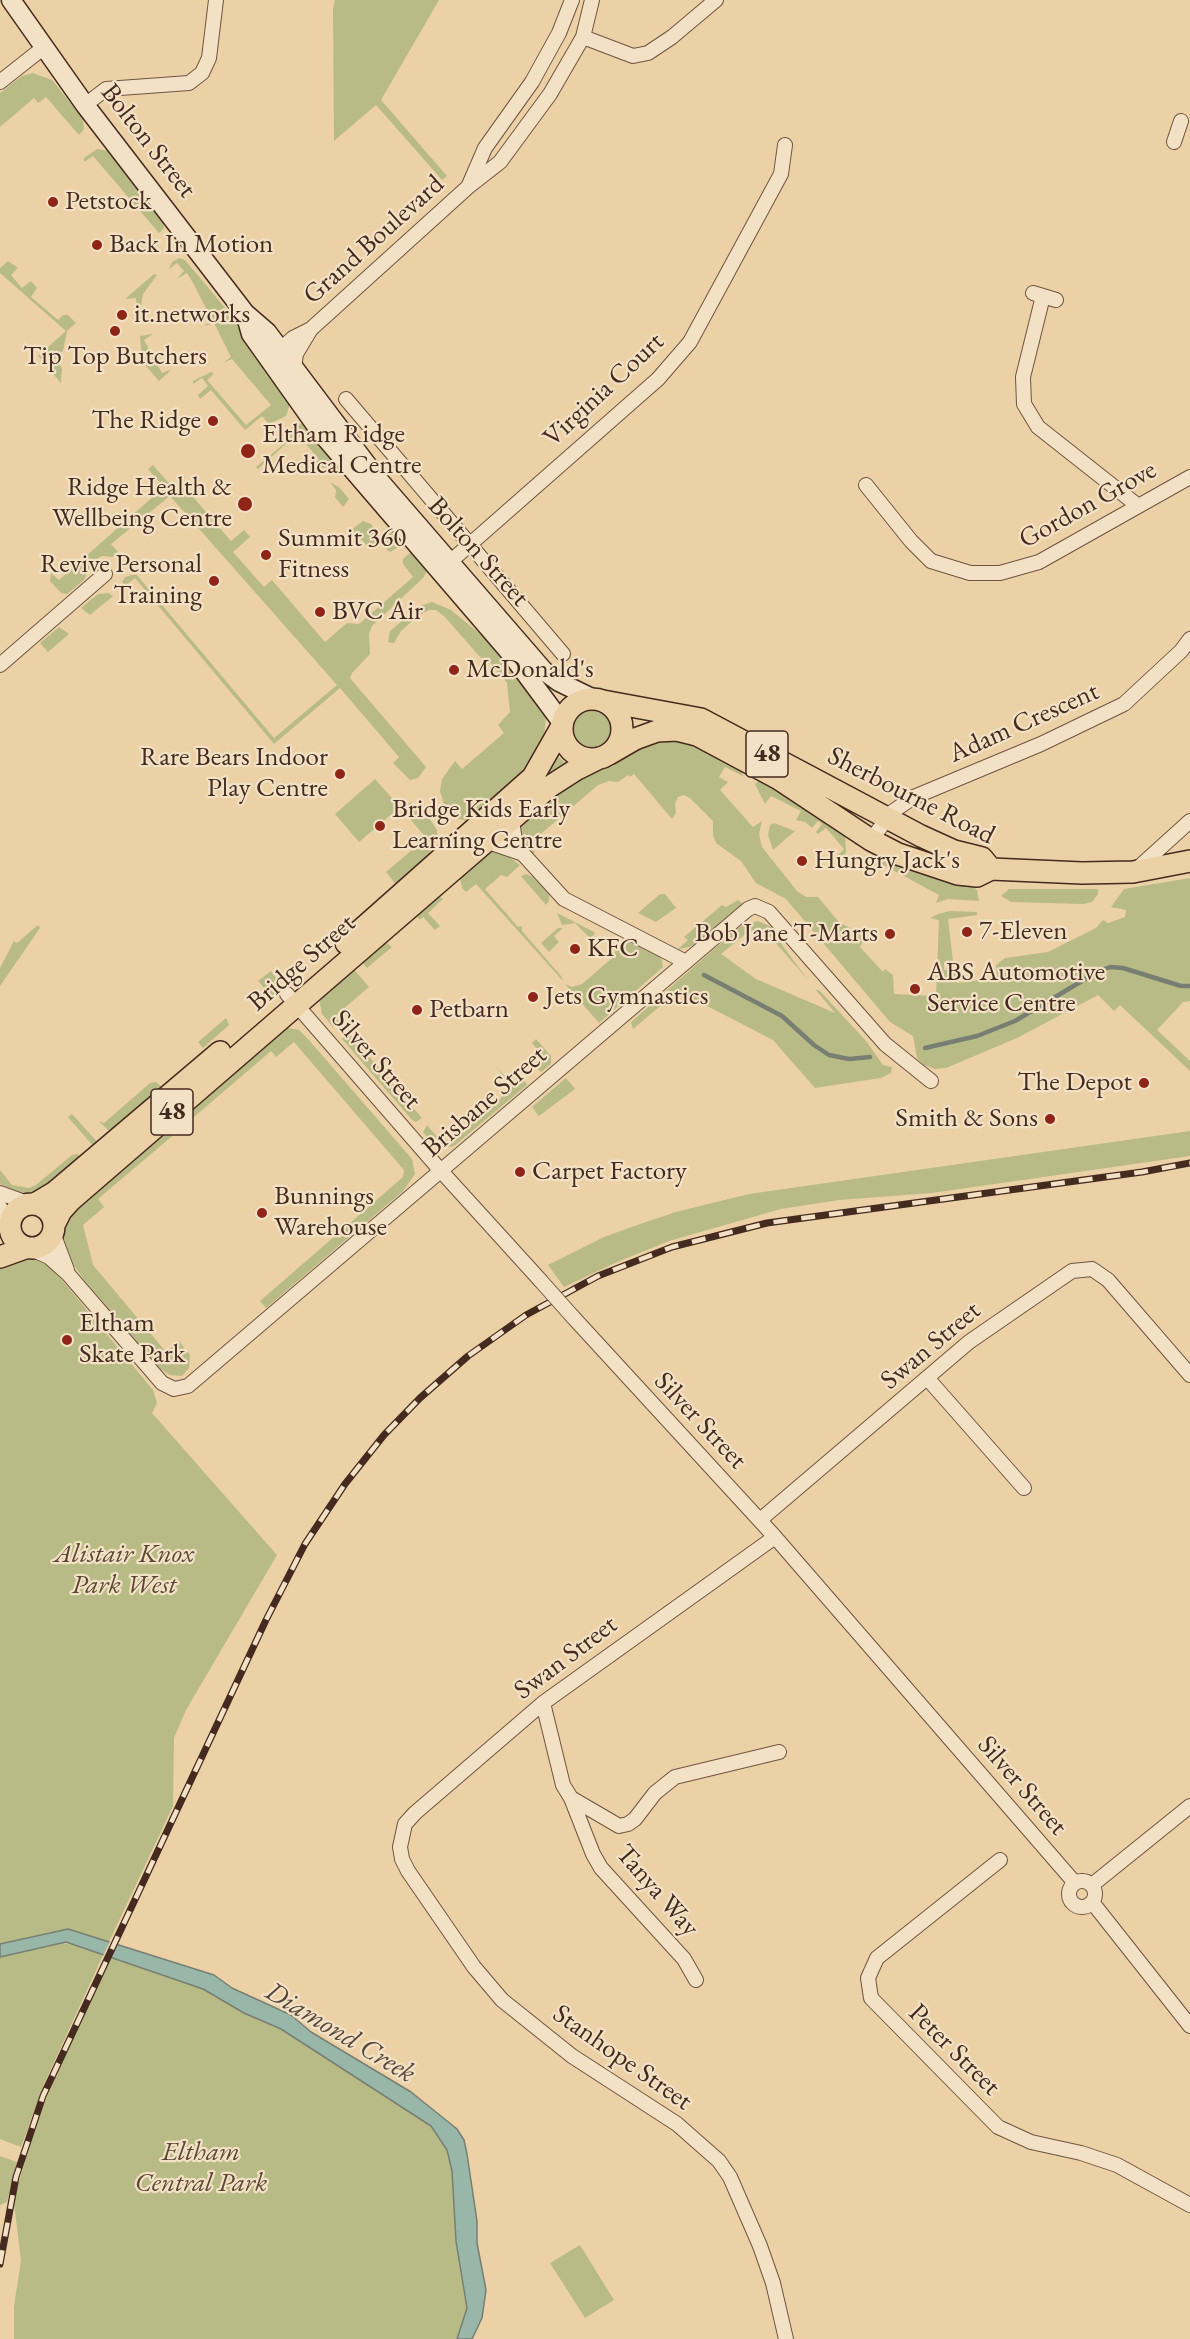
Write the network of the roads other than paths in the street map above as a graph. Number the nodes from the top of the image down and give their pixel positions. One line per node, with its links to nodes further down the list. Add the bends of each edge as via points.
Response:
1 (11, 0): 7 (main road, Bolton Street)
2 (216, 0): 9 (street, via 209,58 201,73 189,83 106,88)
3 (572, 0): 11 (street, Grand Boulevard, via 532,82 485,147)
4 (592, 0): 6 (street, Grand Boulevard)
5 (717, 0): 6 (street, via 648,52 633,56)
6 (583, 37): 11 (street, Grand Boulevard, via 550,94 500,162)
7 (43, 48): 8 (street); 9 (main road, Bolton Street)
8 (0, 82)
9 (85, 105): 13 (main road, Bolton Street)
10 (785, 145): 22 (street, Virginia Court, via 781,174 690,342 658,379)
11 (468, 187): 14 (street, Grand Boulevard)
12 (1044, 296): 21 (street, via 1023,377 1024,404 1038,427)
13 (245, 313): 15 (main road, Bolton Street, via 262,325); 16 (main road, Bolton Street, via 251,334)
14 (311, 329): 15 (street, Grand Boulevard); 17 (street, Grand Boulevard, via 296,354)
15 (280, 348): 16 (street); 17 (main road, Bolton Street)
16 (272, 365): 23 (main road, Bolton Street, via 328,441)
17 (294, 368): 23 (main road, Bolton Street)
18 (346, 399): 22 (street, Bolton Street)
19 (1190, 477): 21 (street, Gordon Grove)
20 (866, 485): 21 (street, Gordon Grove, via 920,552 931,561 970,573 1000,573 1039,562)
21 (1137, 505)
22 (468, 544): 23 (street, Virginia Court); 26 (street, Bolton Street)
23 (445, 567): 28 (main road, Bolton Street, via 544,671); 29 (main road, Bolton Street)
24 (105, 574): 27 (street)
25 (1190, 639): 31 (street, Adam Crescent, via 1115,710 914,797)
26 (563, 654)
27 (0, 665)
28 (599, 700): 29 (main road, 48, via 575,705); 30 (main road, via 615,709 622,726 619,742); 31 (main road, Sherbourne Road / 48, via 701,719)
29 (563, 725): 30 (main road, via 565,742 571,750 579,756); 41 (main road, Bridge Street / 48, via 533,777)
30 (604, 756): 32 (main road, Bridge Street / 48, via 562,778); 34 (main road, Sherbourne Road / 48, via 657,731 697,735 778,779)
31 (886, 818): 34 (street, Adam Crescent); 38 (main road, Sherbourne Road / 48, via 948,849 982,858)
32 (512, 821): 35 (main road, Bridge Street / 48); 36 (street, via 515,840)
33 (1188, 822): 39 (street)
34 (871, 840): 38 (main road, Sherbourne Road / 48, via 898,854 958,874 977,876)
35 (488, 842): 36 (street); 41 (main road, Bridge Street / 48)
36 (524, 854): 40 (street, via 564,899)
37 (1190, 861): 39 (main road, Sherbourne Road / 48)
38 (991, 869): 39 (main road, Sherbourne Road / 48)
39 (1133, 872)
40 (686, 962): 42 (street, Brisbane Street, via 748,909 763,907 885,1044); 43 (street, Brisbane Street)
41 (292, 999): 43 (street, Silver Street); 45 (main road, Bridge Street / 48, via 55,1192); 47 (main road, Bridge Street / 48, via 71,1200 61,1211)
42 (931, 1081)
43 (441, 1171): 50 (street, Brisbane Street, via 184,1388 170,1388 157,1378); 54 (street, Silver Street, bridge)
44 (0, 1193): 45 (street)
45 (33, 1204): 46 (main road, 48, via 14,1212); 47 (main road, via 49,1212)
46 (5, 1225): 48 (main road, 48, via 14,1240)
47 (54, 1229): 48 (main road, 48, via 45,1245); 50 (street, Brisbane Street)
48 (28, 1248): 49 (main road, 48); 50 (street, Brisbane Street, via 49,1257)
49 (0, 1257)
50 (68, 1274)
51 (1190, 1376): 52 (street, Swan Street, via 1108,1280 1096,1271 1078,1269 980,1334)
52 (928, 1378): 53 (street); 54 (street, Swan Street)
53 (1024, 1488)
54 (760, 1520): 55 (street, Silver Street)
55 (776, 1537): 56 (street, Swan Street); 62 (street, Silver Street)
56 (543, 1703): 58 (street, Tanya Way, via 563,1785); 60 (street, Swan Street, via 415,1813)
57 (778, 1752): 58 (street, via 675,1777 628,1824 619,1826)
58 (571, 1798): 65 (street, Tanya Way, via 601,1868 684,1959)
59 (1190, 1806): 63 (street)
60 (402, 1834): 68 (street, Stanhope Street, via 402,1859 408,1871 474,1967 502,2000 572,2056 677,2124 719,2161 760,2246)
61 (999, 1860): 67 (street, Peter Street, via 877,1958 868,1978 871,1998 998,2127 1030,2142 1117,2165)
62 (1075, 1883): 63 (street, via 1086,1881); 64 (street, via 1070,1895 1073,1902 1084,1906)
63 (1092, 1885): 64 (street)
64 (1092, 1902): 66 (street)
65 (696, 1980)
66 (1190, 2026)
67 (1190, 2205)
68 (786, 2339)

